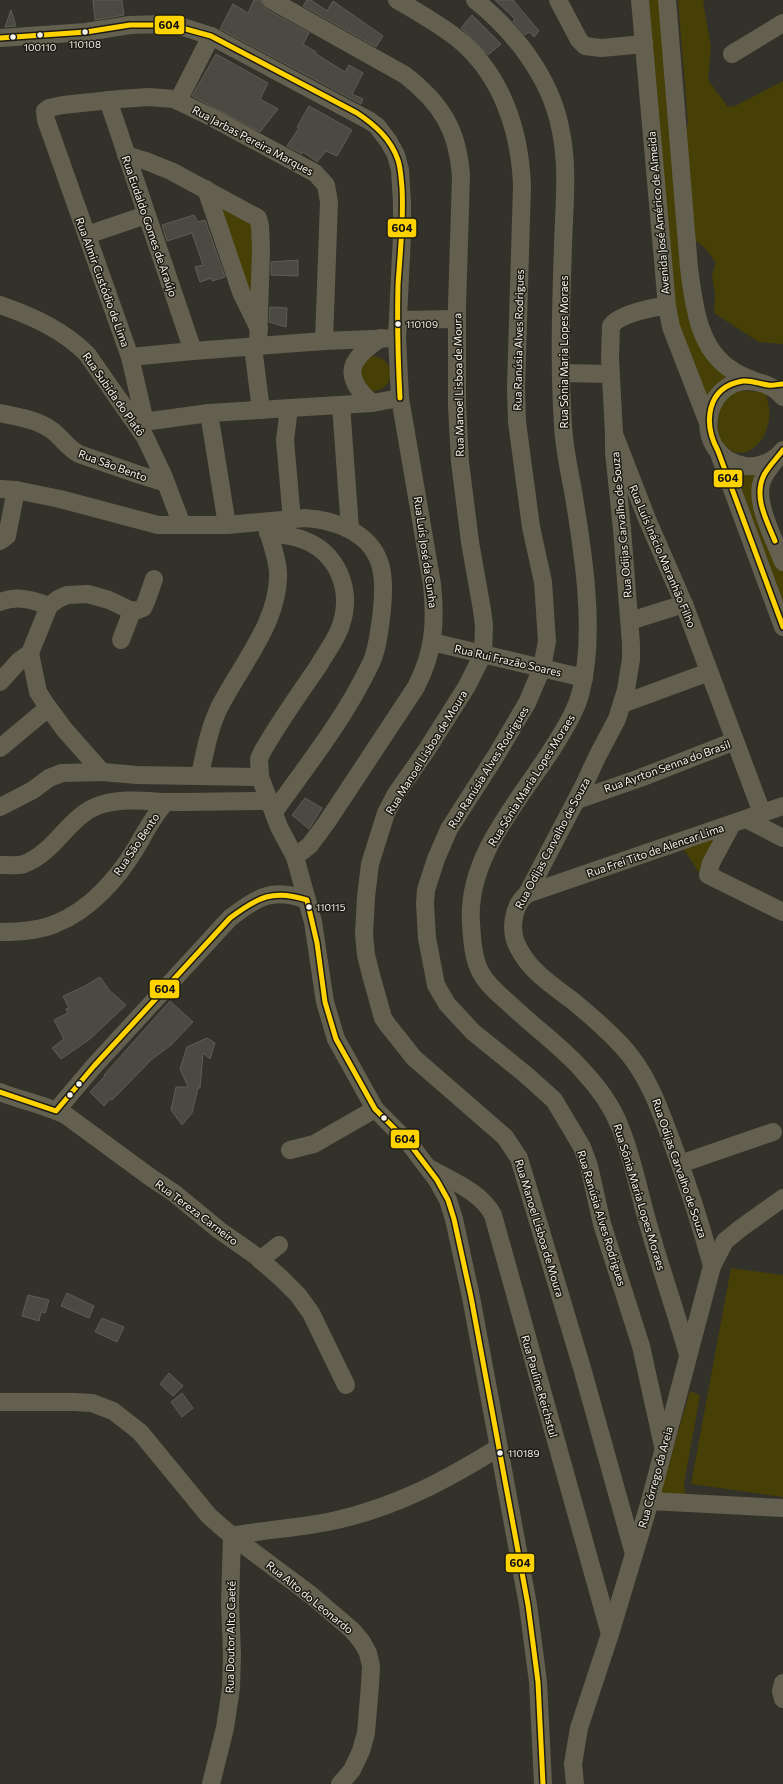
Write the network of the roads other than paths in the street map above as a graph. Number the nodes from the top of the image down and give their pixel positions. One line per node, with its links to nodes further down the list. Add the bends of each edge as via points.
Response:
1 (271, 0): 21 (street, Rua Manoel Lisboa de Moura, via 405,75 420,87 444,115 456,139 460,159)
2 (397, 0): 66 (street, Rua Ranúsia Alves Rodrigues, via 459,40 481,61 497,84 520,154 522,186 516,388 520,447 546,610 547,641)
3 (475, 0): 28 (street, Rua Sônia Maria Lopes Moraes, via 519,43 534,65 550,95 560,126 565,193)
4 (558, 0): 10 (street, via 579,40 585,46 602,48)
5 (640, 0): 10 (street, Avenida José Américo de Almeida)
6 (667, 0): 30 (street, via 689,268 696,311 703,336 716,357 733,371)
7 (783, 23): 11 (street)
8 (211, 36): 9 (street, Rua Luís José da Cunha, via 164,24); 13 (street); 22 (street, Rua Luís José da Cunha, via 357,113 374,124 386,138 398,162 402,186)
9 (0, 38)
10 (644, 44): 20 (street, Avenida José Américo de Almeida)
11 (732, 54)
12 (108, 100): 13 (street, Rua Jarbas Pereira Marques, via 148,97); 14 (street, Rua Jarbas Pereira Marques, via 63,105); 15 (street, Rua Eudaldo Gomes de Araújo)
13 (178, 101): 25 (street, Rua Jarbas Pereira Marques, via 315,173 326,185 329,202)
14 (45, 111): 18 (street, Rua Almir Custódio de Lima)
15 (126, 155): 16 (street, via 155,164); 17 (street, Rua Eudaldo Gomes de Araújo)
16 (206, 189): 24 (street); 24 (street, via 256,217 260,222 261,265)
17 (146, 215): 18 (street); 26 (street, Rua Eudaldo Gomes de Araújo)
18 (87, 235): 27 (street, Rua Almir Custódio de Lima)
19 (0, 305): 40 (street, Rua Subida do Platô, via 51,326 78,345)
20 (667, 306): 29 (street, Rua Luís Inácio Maranhão Filho, via 624,317 613,323 610,337); 39 (street, Avenida José Américo de Almeida, via 671,327)
21 (456, 319): 22 (street); 65 (street, Rua Manoel Lisboa de Moura, via 460,462 482,610)
22 (398, 320): 23 (street, Rua Luís José da Cunha)
23 (389, 338): 25 (street, Rua Almir Custódio de Lima); 32 (street, Rua Luís José da Cunha); 33 (street, via 364,350 358,355 354,367 355,386)
24 (257, 341): 25 (street, Rua Almir Custódio de Lima); 26 (street, Rua Almir Custódio de Lima); 36 (street)
25 (324, 341)
26 (193, 351): 27 (street, Rua Almir Custódio de Lima)
27 (130, 357): 40 (street)
28 (562, 373): 29 (street); 68 (street, Rua Sônia Maria Lopes Moraes, via 563,428 584,569 587,651)
29 (610, 374): 41 (street, Rua Luís Inácio Maranhão Filho)
30 (769, 383): 31 (street); 39 (street, via 743,382 732,385 715,399)
31 (783, 397)
32 (400, 398): 33 (street); 63 (street, Rua Luís José da Cunha, via 432,584 435,609)
33 (372, 403): 34 (street)
34 (341, 405): 35 (street); 51 (street)
35 (289, 408): 36 (street); 46 (street, via 284,440)
36 (261, 410): 38 (street)
37 (0, 413): 44 (street, Rua São Bento, via 43,425 82,455)
38 (208, 414): 40 (street); 49 (street)
39 (707, 420): 42 (street, Avenida José Américo de Almeida, via 711,442)
40 (141, 422): 44 (street, Rua Subida do Platô, via 145,437)
41 (614, 434): 47 (street, Rua Luís Inácio Maranhão Filho); 52 (street, Rua Odijas Carvalho de Souza)
42 (718, 451): 43 (street, via 726,459 749,466 771,461); 61 (street)
43 (781, 453): 54 (street, via 765,474 759,496)
44 (166, 482): 48 (street, Rua Subida do Platô)
45 (8, 489): 48 (street, via 60,499 147,523); 53 (street)
46 (292, 520): 50 (street); 51 (street, via 318,519)
47 (646, 520): 52 (street); 57 (street, Rua Luís Inácio Maranhão Filho)
48 (182, 525): 49 (street)
49 (227, 525): 50 (street)
50 (267, 527): 75 (street, via 278,571 275,596 250,655 220,707 208,738); 76 (street, via 301,539 327,554 341,575 346,601 337,635 262,752)
51 (350, 528): 79 (street, via 371,546 380,564 384,598 371,664 340,718)
52 (622, 529): 60 (street, Rua Odijas Carvalho de Souza)
53 (4, 539)
54 (783, 562)
55 (154, 579): 59 (street, via 143,608)
56 (0, 602): 58 (street, via 24,599)
57 (684, 604): 60 (street); 67 (street, Rua Luís Inácio Maranhão Filho)
58 (49, 606): 59 (street, via 67,595 79,593 100,597); 64 (street)
59 (132, 611): 62 (street)
60 (630, 621): 70 (street, Rua Odijas Carvalho de Souza, via 631,659)
61 (783, 628)
62 (121, 640)
63 (432, 642): 65 (street, Rua Rui Frazão Soares); 84 (street, Rua Luís José da Cunha, via 416,687 327,822 310,845)
64 (30, 653): 69 (street); 71 (street, via 38,692)
65 (483, 654): 66 (street, Rua Rui Frazão Soares); 109 (street, Rua Manoel Lisboa de Moura, via 467,686 386,813 370,864 367,883 364,934 366,955 384,1018 405,1048 425,1069 505,1137 519,1158 580,1360)
66 (542, 668): 68 (street, Rua Rui Frazão Soares); 104 (street, Rua Ranúsia Alves Rodrigues, via 527,703 452,824 436,859 427,886 425,903 430,960 436,986 453,1011 473,1032 530,1077 554,1100 582,1147 606,1236 641,1346)
67 (709, 672): 70 (street); 72 (street, Rua Luís Inácio Maranhão Filho)
68 (584, 678): 101 (street, Rua Sônia Maria Lopes Moraes, via 581,695 573,714 544,763 506,817 483,859 473,887 470,906 476,963 485,979 500,995 583,1070 614,1114 626,1143)
69 (0, 682)
70 (622, 704): 77 (street, Rua Odijas Carvalho de Souza)
71 (48, 708): 73 (street); 74 (street)
72 (735, 741): 77 (street, Rua Ayrton Senna do Brasil); 82 (street, Rua Luís Inácio Maranhão Filho)
73 (0, 748)
74 (102, 772): 75 (street); 81 (street, via 62,773)
75 (200, 775): 76 (street)
76 (260, 777): 79 (street)
77 (577, 800): 86 (street, Rua Odijas Carvalho de Souza)
78 (166, 802): 79 (street); 85 (street, via 120,801 98,805 73,822 43,853 32,860 23,864); 89 (street, Rua São Bento, via 149,823 121,868 91,902 50,926 22,932)
79 (272, 806): 84 (street)
80 (783, 806): 82 (street, Rua Frei Tito de Alencar Lima)
81 (0, 807)
82 (746, 819): 83 (street); 86 (street, Rua Frei Tito de Alencar Lima); 88 (street, via 709,867 708,875)
83 (783, 838)
84 (295, 857): 87 (street)
85 (0, 865)
86 (527, 894): 95 (street, Rua Odijas Carvalho de Souza, via 515,912 513,930 518,947 533,968 595,1020 629,1054 652,1090)
87 (307, 900): 91 (street, via 317,943 325,1002 332,1026); 92 (street, via 292,894 277,893 246,906 230,918)
88 (783, 912)
89 (0, 932)
90 (0, 1092): 92 (street, Rua Tereza Carneiro)
91 (375, 1109): 94 (street, via 314,1144); 96 (street, via 409,1143)
92 (56, 1111): 99 (street, Rua Tereza Carneiro, via 83,1127 174,1193)
93 (773, 1132): 95 (street)
94 (290, 1150)
95 (680, 1164): 100 (street, Rua Odijas Carvalho de Souza)
96 (428, 1168): 105 (street, via 445,1193 456,1227); 110 (street, Rua Pauline Reichstul, via 456,1182 476,1196 492,1215)
97 (783, 1198): 100 (street, Rua Córrego da Areia, via 725,1241)
98 (279, 1245): 99 (street)
99 (260, 1260): 102 (street, Rua Tereza Carneiro, via 298,1295 311,1313)
100 (712, 1266): 101 (street, Rua Córrego da Areia)
101 (688, 1355): 104 (street, Rua Córrego da Areia)
102 (346, 1385)
103 (0, 1402): 108 (street, Rua Alto do Leonardo, via 92,1403 113,1411 140,1432 204,1510)
104 (663, 1446): 106 (street, Rua Córrego da Areia)
105 (498, 1448): 108 (street, via 421,1492 376,1509 325,1523); 115 (street, via 534,1646)
106 (650, 1501): 107 (street); 109 (street, Rua Córrego da Areia)
107 (783, 1508)
108 (232, 1536): 113 (street, Rua Doutor Alto Caeté, via 231,1688); 114 (street, Rua Alto do Leonardo, via 317,1600 352,1630 368,1653 371,1666 366,1733 361,1752 352,1770)
109 (634, 1554): 110 (street, Rua Córrego da Areia)
110 (610, 1634): 116 (street, Rua Córrego da Areia, via 579,1728 573,1764)
111 (783, 1683): 112 (street)
112 (783, 1699)
113 (212, 1784)
114 (340, 1784)
115 (543, 1784)
116 (575, 1784)

